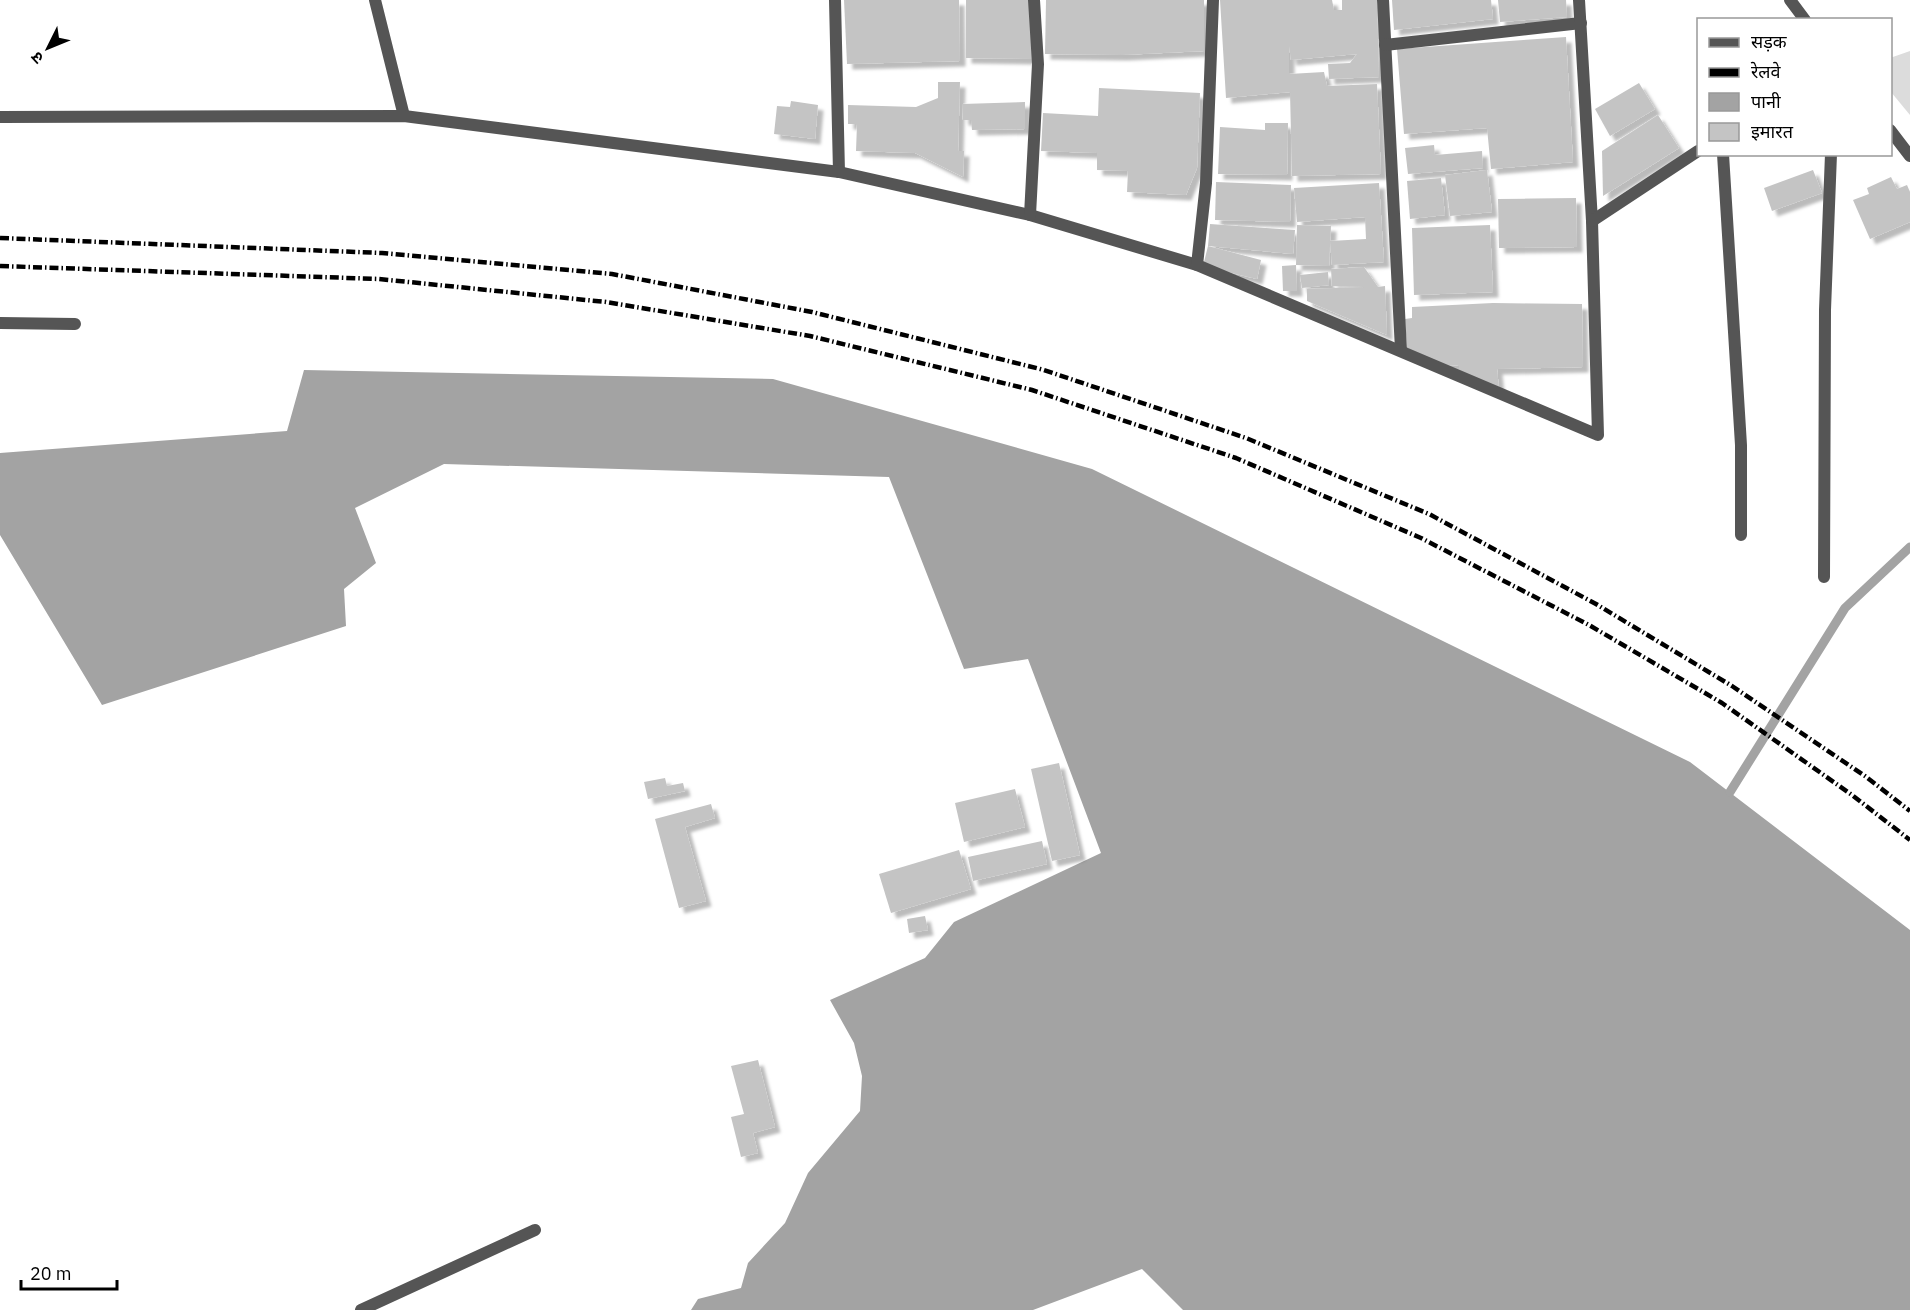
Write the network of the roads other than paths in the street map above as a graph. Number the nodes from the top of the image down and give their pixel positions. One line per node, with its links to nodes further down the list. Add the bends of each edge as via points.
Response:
1 (835, 0): 18 (street)
2 (1034, 0): 19 (street, via 1038,64)
3 (1213, 0): 21 (street, via 1206,183)
4 (1383, 0): 10 (street)
5 (1580, 0): 9 (street)
6 (1790, 0): 8 (street)
7 (379, 1): 11 (street)
8 (1804, 18)
9 (1581, 23): 10 (street); 20 (street)
10 (1385, 45): 24 (street)
11 (404, 116): 12 (street); 18 (street)
12 (0, 117)
13 (1892, 133): 17 (street)
14 (1697, 152): 20 (street)
15 (1723, 156): 25 (street, via 1741,445)
16 (1832, 156): 26 (street, via 1825,310)
17 (1910, 156)
18 (838, 172): 19 (street)
19 (1030, 215): 21 (street)
20 (1592, 221): 24 (street, via 1598,435)
21 (1197, 265): 24 (street)
22 (0, 323): 23 (street)
23 (75, 324)
24 (1401, 350)
25 (1741, 535)
26 (1824, 578)
27 (535, 1230): 28 (street)
28 (361, 1310)

